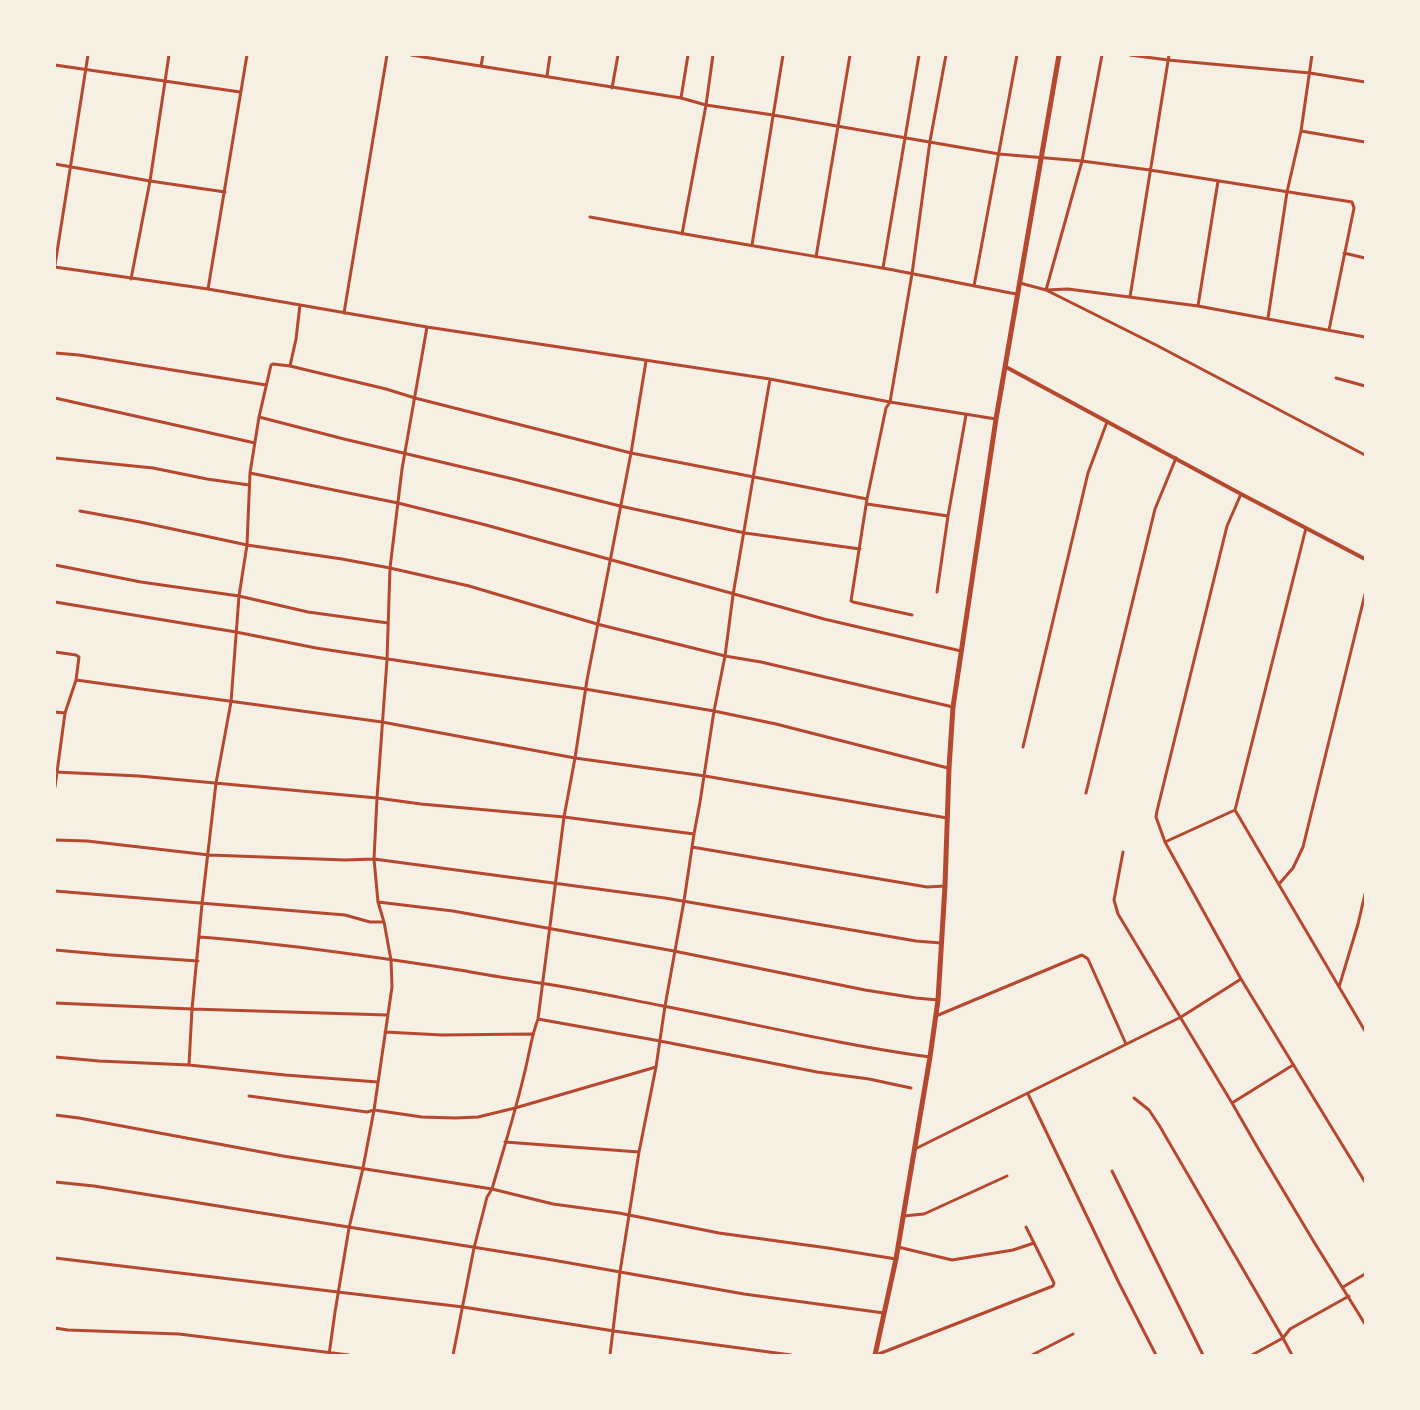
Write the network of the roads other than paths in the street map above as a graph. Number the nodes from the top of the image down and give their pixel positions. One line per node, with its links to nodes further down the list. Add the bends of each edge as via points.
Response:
1 (88, 55): 24 (street)
2 (169, 55): 27 (street)
3 (247, 55): 30 (street)
4 (387, 55): 67 (street)
5 (413, 55): 23 (street)
6 (483, 55): 23 (street)
7 (550, 55): 26 (street)
8 (618, 55): 29 (street)
9 (688, 55): 31 (street)
10 (713, 55): 32 (street)
11 (783, 55): 33 (street)
12 (850, 55): 34 (street)
13 (919, 55): 36 (street)
14 (946, 55): 37 (street)
15 (1017, 55): 39 (street)
16 (1059, 55): 40 (highway)
17 (1102, 55): 41 (street)
18 (1130, 55): 21 (street)
19 (1169, 55): 21 (street)
20 (1312, 55): 25 (street)
21 (1168, 60): 25 (street); 44 (street)
22 (55, 65): 24 (street)
23 (481, 66): 26 (street)
24 (86, 70): 27 (street); 43 (street)
25 (1310, 73): 28 (street); 35 (street)
26 (547, 76): 29 (street)
27 (164, 82): 30 (street); 45 (street)
28 (1365, 82)
29 (612, 88): 31 (street)
30 (240, 92): 47 (street)
31 (681, 98): 32 (street)
32 (706, 105): 33 (street); 50 (street)
33 (773, 115): 34 (street); 51 (street)
34 (838, 126): 36 (street); 53 (street)
35 (1301, 131): 38 (street); 48 (street)
36 (905, 137): 37 (street); 56 (street)
37 (930, 142): 39 (street); 57 (street)
38 (1365, 142)
39 (998, 154): 40 (street); 60 (street)
40 (1042, 158): 41 (street); 59 (highway)
41 (1082, 161): 44 (street); 62 (street)
42 (55, 164): 43 (street)
43 (71, 167): 45 (street); 55 (street)
44 (1150, 170): 46 (street); 64 (street)
45 (150, 181): 47 (street); 58 (street)
46 (1218, 181): 48 (street); 66 (street)
47 (225, 192): 61 (street)
48 (1287, 192): 52 (street, via 1352,202 1354,208); 68 (street)
49 (590, 217): 50 (street)
50 (682, 234): 51 (street)
51 (752, 245): 53 (street)
52 (1344, 252): 54 (street); 70 (street)
53 (816, 257): 56 (street)
54 (1365, 258)
55 (55, 266): 58 (street)
56 (883, 268): 57 (street)
57 (912, 274): 60 (street); 82 (street)
58 (131, 279): 61 (street)
59 (1019, 283): 62 (street); 63 (highway)
60 (974, 286): 63 (street)
61 (208, 290): 65 (street)
62 (1046, 290): 64 (street, via 1068,288); 90 (street)
63 (1018, 294): 75 (highway)
64 (1130, 297): 66 (street)
65 (300, 305): 67 (street); 74 (street)
66 (1198, 306): 68 (street)
67 (344, 313): 69 (street)
68 (1268, 318): 70 (street)
69 (427, 327): 73 (street); 81 (street)
70 (1329, 330): 71 (street)
71 (1365, 337)
72 (55, 353): 78 (street)
73 (646, 361): 77 (street); 89 (street)
74 (290, 366): 78 (street, via 270,366); 81 (street)
75 (1006, 367): 85 (highway); 86 (street)
76 (1336, 378): 79 (street)
77 (770, 379): 82 (street); 94 (street)
78 (266, 385): 84 (street)
79 (1365, 386)
80 (55, 398): 87 (street)
81 (415, 398): 88 (street); 89 (street)
82 (890, 402): 83 (street); 97 (street, via 886,408)
83 (966, 415): 85 (street); 101 (street)
84 (259, 417): 87 (street); 88 (street)
85 (996, 420): 119 (highway)
86 (1108, 422): 92 (street); 131 (street, via 1088,473)
87 (255, 443): 93 (street)
88 (406, 454): 98 (street); 99 (street)
89 (631, 454): 94 (street); 99 (street)
90 (1365, 455)
91 (55, 458): 95 (street, via 153,468)
92 (1176, 458): 96 (street); 138 (street, via 1156,509)
93 (250, 473): 95 (street); 98 (street)
94 (753, 478): 97 (street); 103 (street)
95 (249, 485): 104 (street)
96 (1241, 494): 102 (street); 145 (street, via 1227,526 1157,811 1156,818)
97 (867, 501): 101 (street); 105 (street)
98 (398, 502): 106 (street); 109 (street)
99 (620, 506): 103 (street); 106 (street)
100 (80, 511): 104 (street)
101 (948, 516): 110 (street)
102 (1306, 528): 107 (street); 140 (street)
103 (745, 534): 105 (street); 112 (street)
104 (247, 545): 109 (street); 113 (street)
105 (860, 549): 115 (street, via 852,602)
106 (609, 559): 112 (street); 117 (street)
107 (1365, 560)
108 (55, 565): 113 (street)
109 (390, 568): 116 (street); 117 (street, via 469,586)
110 (937, 592)
111 (1365, 594): 151 (street, via 1303,847)
112 (733, 595): 119 (street); 121 (street)
113 (239, 596): 116 (street, via 308,612); 118 (street)
114 (55, 602): 118 (street)
115 (912, 614)
116 (388, 623): 122 (street)
117 (597, 624): 121 (street); 124 (street)
118 (236, 632): 122 (street); 125 (street)
119 (961, 651): 126 (highway)
120 (55, 652): 123 (street, via 79,656)
121 (725, 656): 126 (street); 127 (street)
122 (387, 660): 124 (street); 130 (street)
123 (76, 680): 125 (street); 129 (street)
124 (585, 690): 127 (street); 132 (street)
125 (231, 702): 130 (street); 136 (street)
126 (953, 707): 133 (highway)
127 (714, 711): 133 (street); 135 (street)
128 (55, 712): 129 (street)
129 (65, 714): 134 (street)
130 (382, 722): 132 (street); 139 (street)
131 (1023, 747)
132 (575, 758): 135 (street); 141 (street)
133 (949, 768): 142 (highway)
134 (56, 773): 136 (street); 137 (street)
135 (705, 776): 142 (street); 143 (street)
136 (216, 783): 139 (street); 148 (street)
137 (55, 786)
138 (1086, 794)
139 (377, 798): 141 (street); 149 (street)
140 (1235, 810): 145 (street); 151 (street)
141 (564, 817): 143 (street); 150 (street)
142 (947, 818): 152 (highway)
143 (694, 834): 146 (street)
144 (55, 840): 148 (street)
145 (1165, 842): 166 (street)
146 (692, 847): 152 (street, via 927,887); 155 (street)
147 (1123, 852): 175 (street, via 1114,904)
148 (209, 854): 149 (street); 157 (street)
149 (374, 859): 150 (street); 156 (street)
150 (555, 883): 155 (street); 159 (street)
151 (1279, 884): 168 (street)
152 (945, 886): 161 (highway)
153 (55, 891): 157 (street)
154 (1365, 894): 168 (street)
155 (684, 901): 161 (street); 163 (street)
156 (378, 902): 158 (street); 159 (street, via 453,911)
157 (202, 904): 158 (street, via 345,915); 160 (street)
158 (384, 922): 164 (street)
159 (550, 929): 163 (street); 167 (street)
160 (200, 937): 164 (street, via 264,942); 165 (street)
161 (942, 943): 169 (highway)
162 (55, 950): 165 (street)
163 (674, 951): 169 (street, via 865,990); 171 (street)
164 (391, 960): 167 (street); 173 (street, via 392,987)
165 (198, 961): 172 (street)
166 (1241, 979): 175 (street); 185 (street)
167 (542, 983): 171 (street); 176 (street)
168 (1339, 987): 177 (street)
169 (938, 1000): 174 (highway)
170 (55, 1003): 172 (street)
171 (665, 1006): 180 (street); 183 (street, via 815,1038)
172 (192, 1009): 173 (street); 184 (street)
173 (387, 1015): 178 (street)
174 (936, 1016): 181 (street, via 1082,955 1088,959); 183 (highway)
175 (1181, 1017): 181 (street); 192 (street)
176 (538, 1019): 179 (street); 180 (street)
177 (1365, 1031)
178 (385, 1032): 179 (street); 187 (street)
179 (532, 1034): 193 (street)
180 (660, 1041): 186 (street); 188 (street)
181 (1126, 1044): 189 (street)
182 (55, 1057): 184 (street)
183 (930, 1057): 197 (highway)
184 (189, 1065): 187 (street)
185 (1293, 1065): 192 (street); 203 (street)
186 (656, 1067): 193 (street); 198 (street)
187 (378, 1082): 194 (street)
188 (911, 1088)
189 (1028, 1094): 197 (street); 233 (street)
190 (248, 1096): 194 (street, via 367,1112)
191 (1134, 1098): 225 (street, via 1149,1110 1159,1125)
192 (1232, 1103): 216 (street)
193 (516, 1108): 194 (street, via 478,1117 456,1118); 196 (street)
194 (374, 1110): 199 (street)
195 (55, 1115): 199 (street)
196 (505, 1142): 198 (street); 204 (street)
197 (915, 1149): 206 (highway)
198 (640, 1152): 205 (street)
199 (363, 1168): 204 (street); 208 (street)
200 (1112, 1171): 234 (street)
201 (1006, 1176): 206 (street, via 924,1214)
202 (55, 1182): 208 (street)
203 (1365, 1182)
204 (492, 1190): 205 (street, via 552,1204); 211 (street, via 487,1197)
205 (630, 1216): 213 (street); 214 (street)
206 (904, 1216): 210 (highway)
207 (1026, 1227): 209 (street)
208 (349, 1228): 211 (street); 217 (street)
209 (1034, 1243): 210 (street, via 1013,1250 952,1260); 231 (street, via 1054,1283 1052,1287)
210 (898, 1247): 213 (highway)
211 (474, 1248): 214 (street); 219 (street)
212 (55, 1258): 217 (street)
213 (896, 1260): 220 (highway)
214 (620, 1272): 220 (street, via 744,1294); 223 (street)
215 (1365, 1274): 216 (street)
216 (1343, 1287): 218 (street)
217 (338, 1291): 219 (street); 226 (street)
218 (1349, 1296): 221 (street); 225 (street, via 1290,1330)
219 (463, 1307): 223 (street); 228 (street)
220 (884, 1313): 231 (highway)
221 (1365, 1324)
222 (55, 1328): 226 (street, via 179,1334)
223 (614, 1331): 229 (street); 230 (street)
224 (1073, 1334): 232 (street)
225 (1283, 1338): 235 (street); 236 (street)
226 (330, 1354): 227 (street)
227 (349, 1355)
228 (453, 1355)
229 (610, 1355)
230 (791, 1355)
231 (876, 1355)
232 (1032, 1355)
233 (1156, 1355)
234 (1203, 1355)
235 (1252, 1355)
236 (1292, 1355)

